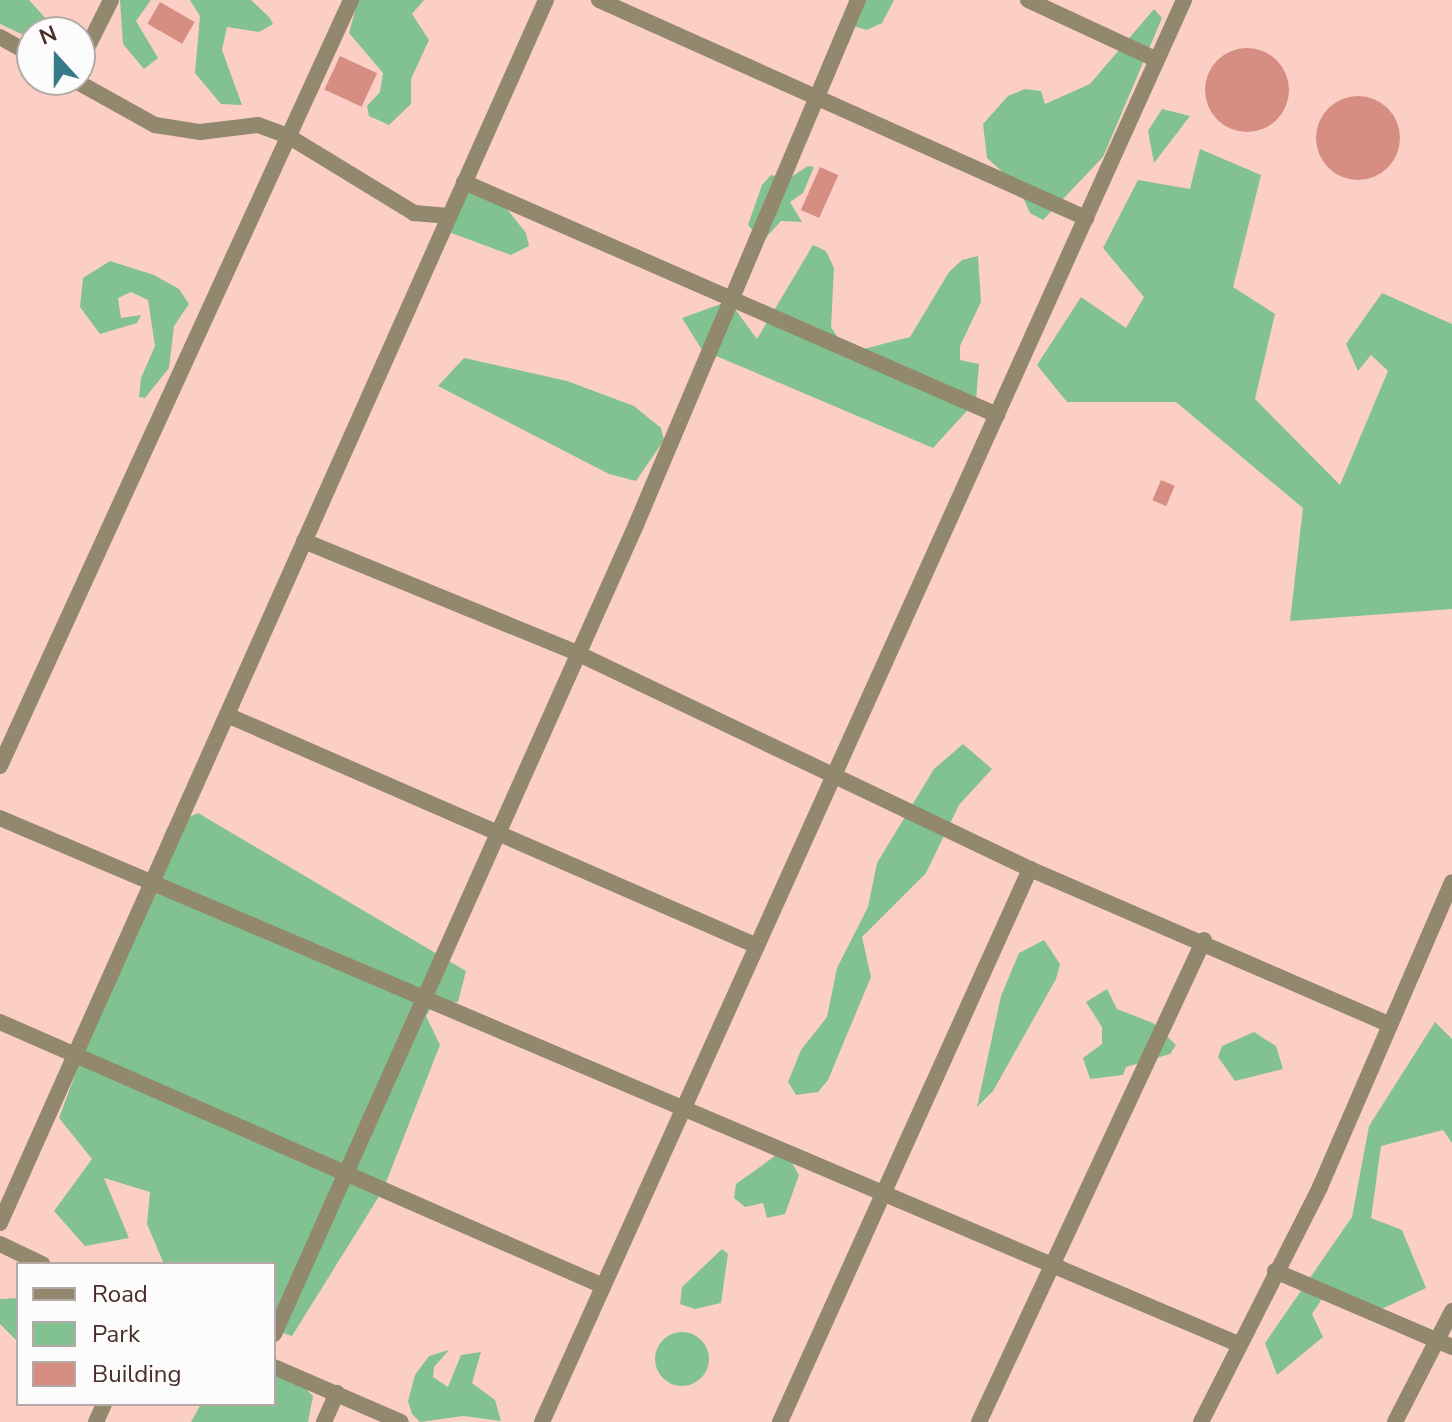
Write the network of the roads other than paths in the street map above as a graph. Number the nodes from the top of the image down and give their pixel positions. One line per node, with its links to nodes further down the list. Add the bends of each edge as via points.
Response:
1 (111, 0): 8 (street)
2 (351, 0): 12 (street)
3 (546, 0): 13 (street)
4 (599, 0): 11 (street)
5 (858, 0): 11 (street)
6 (1028, 0): 9 (street)
7 (1184, 0): 9 (street)
8 (96, 30)
9 (1157, 60): 15 (street)
10 (96, 92): 12 (street, via 155,125 200,132 258,125)
11 (818, 98): 15 (street); 16 (street)
12 (288, 136): 14 (street, via 414,213); 21 (street)
13 (464, 182): 14 (street); 16 (street)
14 (449, 216): 18 (street)
15 (1086, 218): 17 (street)
16 (733, 300): 17 (street); 19 (street)
17 (997, 415): 22 (street)
18 (304, 541): 19 (street); 20 (street)
19 (579, 654): 22 (street); 24 (street)
20 (227, 715): 24 (street); 26 (street)
21 (0, 766)
22 (834, 776): 25 (street); 29 (street)
23 (0, 818): 26 (street)
24 (499, 833): 29 (street); 30 (street)
25 (1030, 869): 28 (street); 36 (street)
26 (152, 881): 30 (street); 33 (street)
27 (1451, 886): 32 (street)
28 (1204, 940): 32 (street); 40 (street)
29 (757, 946): 34 (street)
30 (426, 996): 34 (street); 35 (street)
31 (0, 1022): 33 (street)
32 (1390, 1025): 41 (street, via 1320,1187)
33 (75, 1054): 35 (street); 37 (street)
34 (685, 1105): 36 (street); 42 (street)
35 (346, 1173): 42 (street); 44 (street)
36 (882, 1192): 40 (street); 52 (street)
37 (0, 1223)
38 (0, 1244): 39 (street)
39 (38, 1262)
40 (1053, 1265): 45 (street); 53 (street)
41 (1275, 1271): 45 (street); 46 (street)
42 (603, 1286): 51 (street)
43 (1452, 1311): 46 (street)
44 (276, 1330)
45 (1238, 1344): 54 (street)
46 (1445, 1345): 55 (street)
47 (276, 1368): 48 (street)
48 (337, 1393): 49 (street); 50 (street)
49 (324, 1422)
50 (401, 1422)
51 (542, 1422)
52 (780, 1422)
53 (979, 1422)
54 (1201, 1422)
55 (1395, 1422)

